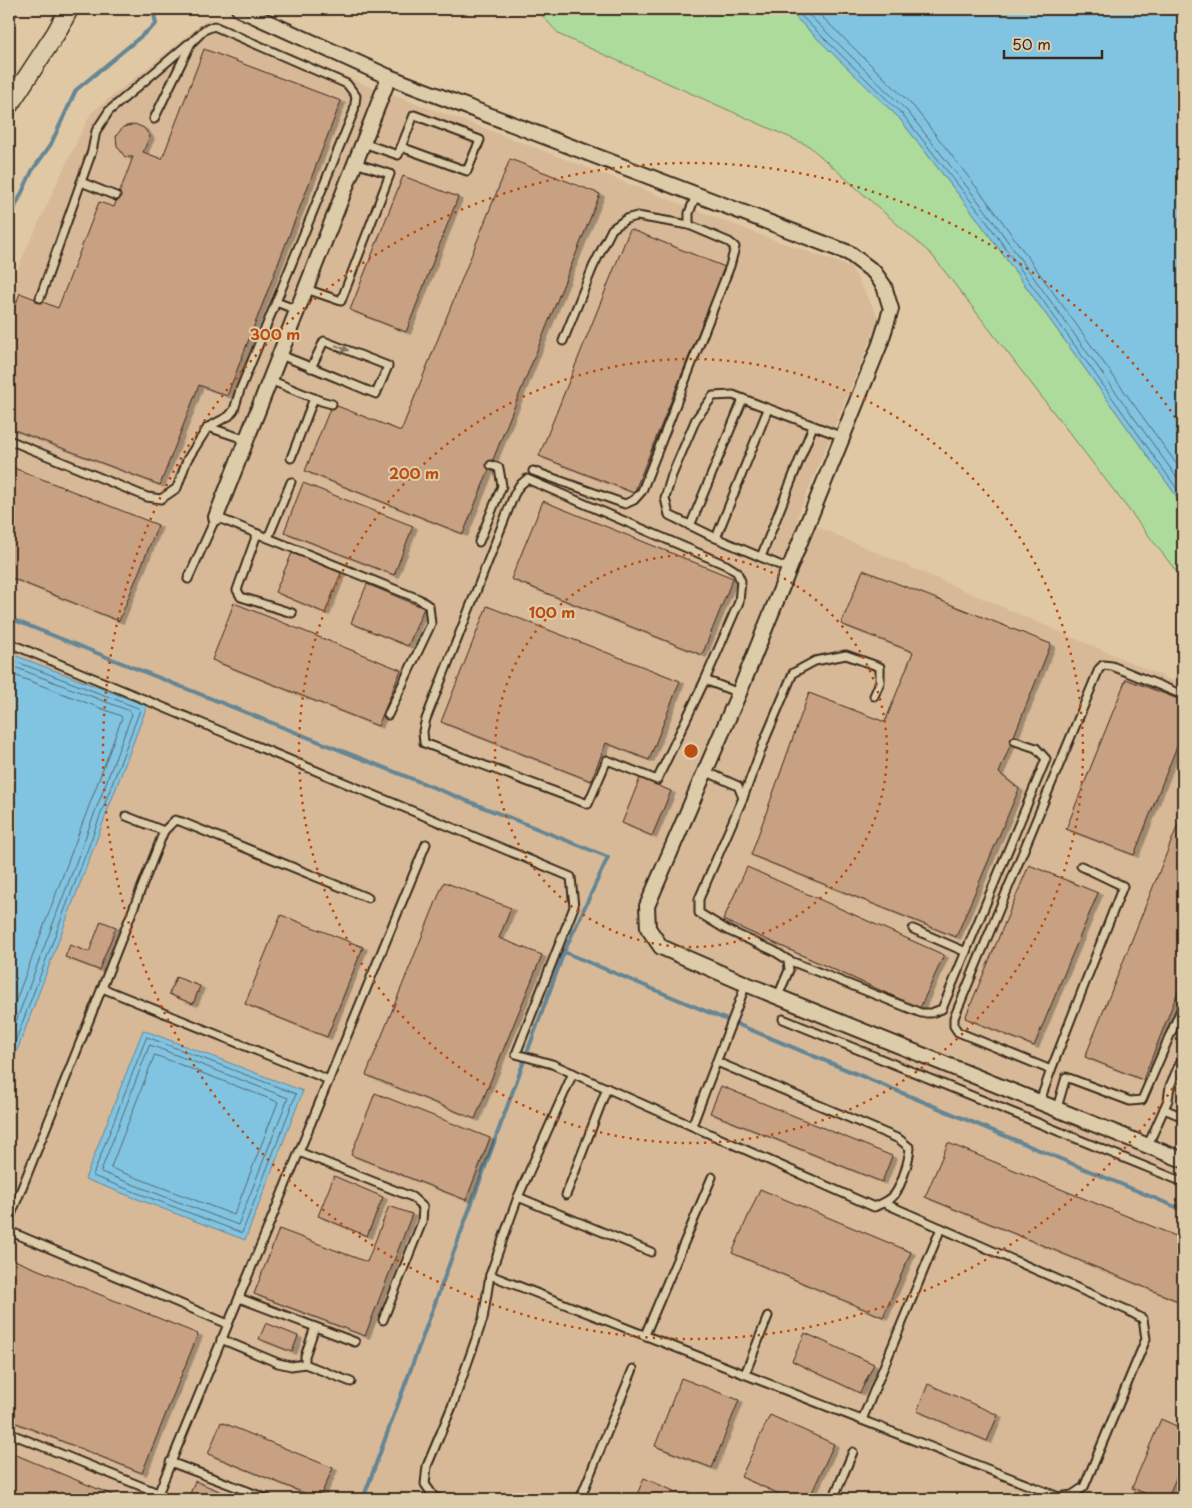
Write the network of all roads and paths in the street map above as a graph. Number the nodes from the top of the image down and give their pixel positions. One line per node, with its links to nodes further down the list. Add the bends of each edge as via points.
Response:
1 (19, 9): 4 (path)
2 (69, 9): 7 (street)
3 (239, 9): 6 (street)
4 (9, 19)
5 (191, 43): 8 (lane); 12 (lane, via 109,111 96,131); 18 (lane, via 204,30 214,26 347,84 356,96 354,111)
6 (389, 77): 9 (street); 13 (street)
7 (9, 105)
8 (154, 119)
9 (363, 143): 10 (lane, via 398,155); 11 (street)
10 (401, 147): 10 (lane, via 414,115 480,140 468,171)
11 (355, 163): 16 (street); 16 (lane, via 390,174 341,301)
12 (81, 182): 14 (lane); 17 (lane)
13 (696, 195): 15 (lane, via 688,213); 30 (street, via 849,253 874,272 884,286 891,308)
14 (116, 196)
15 (689, 225): 20 (lane, via 637,216 612,229); 35 (lane, via 735,247 642,491 625,504)
16 (306, 289): 19 (street)
17 (40, 298)
18 (276, 302): 19 (lane); 29 (lane, via 234,410)
19 (297, 310): 21 (street)
20 (563, 341)
21 (280, 355): 22 (lane); 23 (street)
22 (311, 368): 22 (lane, one-way to 22, via 324,341 388,366 376,394)
23 (270, 380): 24 (lane); 32 (street)
24 (314, 398): 26 (lane); 33 (lane)
25 (743, 398): 27 (lane); 38 (lane); 38 (lane, via 713,396 696,419 672,475 665,498 669,515)
26 (332, 404)
27 (768, 408): 28 (lane); 41 (lane)
28 (813, 426): 30 (lane); 43 (lane)
29 (208, 428): 31 (lane, via 187,460 177,488 161,499 147,497); 32 (lane)
30 (843, 437): 44 (street)
31 (9, 440)
32 (246, 440): 37 (street)
33 (291, 458)
34 (491, 465): 42 (lane, via 499,468 502,486)
35 (533, 470)
36 (291, 482): 40 (lane)
37 (216, 517): 39 (lane); 45 (lane)
38 (690, 526): 41 (lane)
39 (257, 534): 40 (lane); 46 (lane, via 236,590 241,597)
40 (268, 538): 52 (lane, via 419,599 429,606 431,624)
41 (716, 538): 43 (lane)
42 (479, 542)
43 (761, 557): 44 (lane)
44 (789, 569): 49 (street)
45 (188, 579)
46 (292, 613)
47 (9, 643): 72 (lane, via 571,877 574,907 516,1054)
48 (705, 680): 48 (lane, via 740,602 741,581 737,572 527,479 514,496 426,719 422,731 424,743 588,804 607,760 656,780); 49 (lane)
49 (739, 693): 54 (street)
50 (1183, 695): 71 (lane, via 1112,666 1103,665 1099,669 954,1018 958,1032)
51 (874, 696): 55 (lane, via 880,682 880,667 846,655 816,661 793,674)
52 (388, 715)
53 (1015, 741): 62 (lane, via 1036,748 1046,759)
54 (705, 771): 55 (lane, via 738,786); 64 (street, via 647,906 648,928 661,946)
55 (743, 798): 63 (lane, via 699,899 699,913)
56 (126, 816): 57 (lane)
57 (164, 832): 60 (lane, via 175,820 182,822); 65 (lane)
58 (426, 844): 73 (lane)
59 (1081, 866): 71 (lane, via 1123,886)
60 (368, 898)
61 (913, 929): 62 (lane)
62 (966, 952): 63 (lane, via 942,1009 931,1013 921,1013)
63 (788, 960): 66 (lane, via 789,970)
64 (746, 984): 66 (street); 70 (lane)
65 (102, 988): 73 (lane); 88 (lane)
66 (778, 996): 75 (street)
67 (1183, 1006): 76 (lane, via 1142,1100 1130,1101 1066,1077)
68 (783, 1019): 84 (lane)
69 (1183, 1056): 77 (lane)
70 (717, 1062): 79 (lane); 87 (lane, via 899,1139 910,1148 909,1160 894,1195)
71 (1051, 1070): 75 (lane)
72 (573, 1074): 74 (lane); 86 (lane)
73 (329, 1080): 81 (lane)
74 (607, 1088): 79 (lane); 85 (lane)
75 (1040, 1101): 76 (street)
76 (1056, 1108): 80 (street)
77 (1164, 1109): 78 (lane); 80 (lane)
78 (1183, 1118)
79 (692, 1126): 87 (lane, via 874,1207)
80 (1148, 1145): 82 (street)
81 (299, 1152): 93 (lane); 95 (lane, via 412,1197 423,1208 422,1222)
82 (1183, 1160)
83 (712, 1177): 98 (lane)
84 (1183, 1182)
85 (566, 1195)
86 (518, 1197): 91 (lane); 92 (lane)
87 (884, 1203): 89 (lane)
88 (9, 1220)
89 (941, 1228): 105 (lane); 105 (lane, via 1126,1310 1142,1319 1146,1339 1084,1487 1072,1494 1059,1497)
90 (9, 1231): 96 (lane)
91 (651, 1252)
92 (490, 1275): 98 (lane); 111 (lane, via 484,1319 428,1466 425,1484)
93 (238, 1298): 96 (lane); 97 (lane)
94 (768, 1316): 103 (lane)
95 (383, 1320)
96 (228, 1324): 99 (lane)
97 (315, 1326): 100 (lane); 101 (lane)
98 (645, 1336): 103 (lane)
99 (221, 1339): 101 (lane, via 278,1363 291,1366); 108 (lane)
100 (355, 1342)
101 (305, 1364): 104 (lane)
102 (633, 1370): 112 (lane)
103 (745, 1374): 105 (lane)
104 (351, 1382)
105 (862, 1420)
106 (9, 1433): 109 (lane)
107 (853, 1452): 113 (lane)
108 (170, 1462): 109 (lane); 110 (lane)
109 (157, 1496)
110 (268, 1499)
111 (439, 1499)
112 (580, 1499)
113 (833, 1499)

